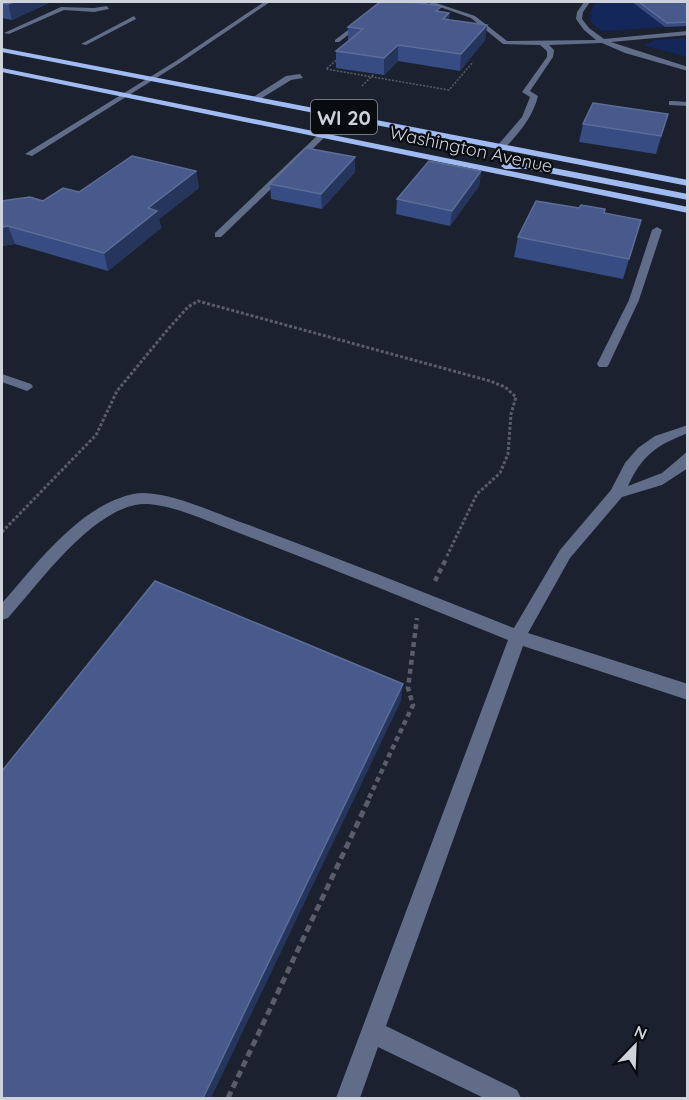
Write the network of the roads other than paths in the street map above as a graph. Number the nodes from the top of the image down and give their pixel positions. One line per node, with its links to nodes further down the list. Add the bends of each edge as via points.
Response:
1 (68, 2): 6 (street)
2 (267, 2): 19 (street)
3 (429, 2): 14 (street, via 473,17 505,43)
4 (587, 2): 11 (street, via 579,19 586,30)
5 (107, 8): 6 (street)
6 (55, 10): 9 (street)
7 (134, 18): 13 (street)
8 (368, 18): 12 (street)
9 (7, 33)
10 (687, 33): 11 (street)
11 (602, 40): 14 (street); 16 (street)
12 (337, 41)
13 (84, 44)
14 (543, 44): 25 (street, via 551,50 550,57 526,92 534,96 532,104)
15 (2, 50): 19 (main road, Washington Avenue / WI 20)
16 (687, 69)
17 (2, 70): 20 (main road, Washington Avenue / WI 20)
18 (300, 76): 21 (street, via 289,78)
19 (149, 79): 20 (street); 21 (main road, Washington Avenue / WI 20)
20 (124, 94): 24 (main road, Washington Avenue / WI 20); 26 (street)
21 (254, 99): 25 (main road, Washington Avenue / WI 20)
22 (672, 103): 23 (street)
23 (687, 104)
24 (322, 135): 27 (main road, Washington Avenue / WI 20); 32 (street)
25 (501, 147): 28 (main road, Washington Avenue / WI 20)
26 (29, 154)
27 (478, 166): 29 (main road, via 528,166); 30 (main road, Washington Avenue / WI 20)
28 (687, 183)
29 (687, 197)
30 (687, 210)
31 (657, 230): 33 (street, via 634,300)
32 (218, 235)
33 (603, 364)
34 (2, 378): 35 (street)
35 (27, 387)
36 (687, 429): 38 (street, via 660,439 644,451 630,466)
37 (687, 456): 38 (street, via 675,470 657,481)
38 (617, 493): 40 (street, via 565,554)
39 (2, 614): 40 (street, via 56,553 99,513 135,499 170,502)
40 (518, 637): 41 (street); 42 (street)
41 (687, 692)
42 (373, 1032): 43 (street); 44 (street)
43 (348, 1098)
44 (509, 1098)

